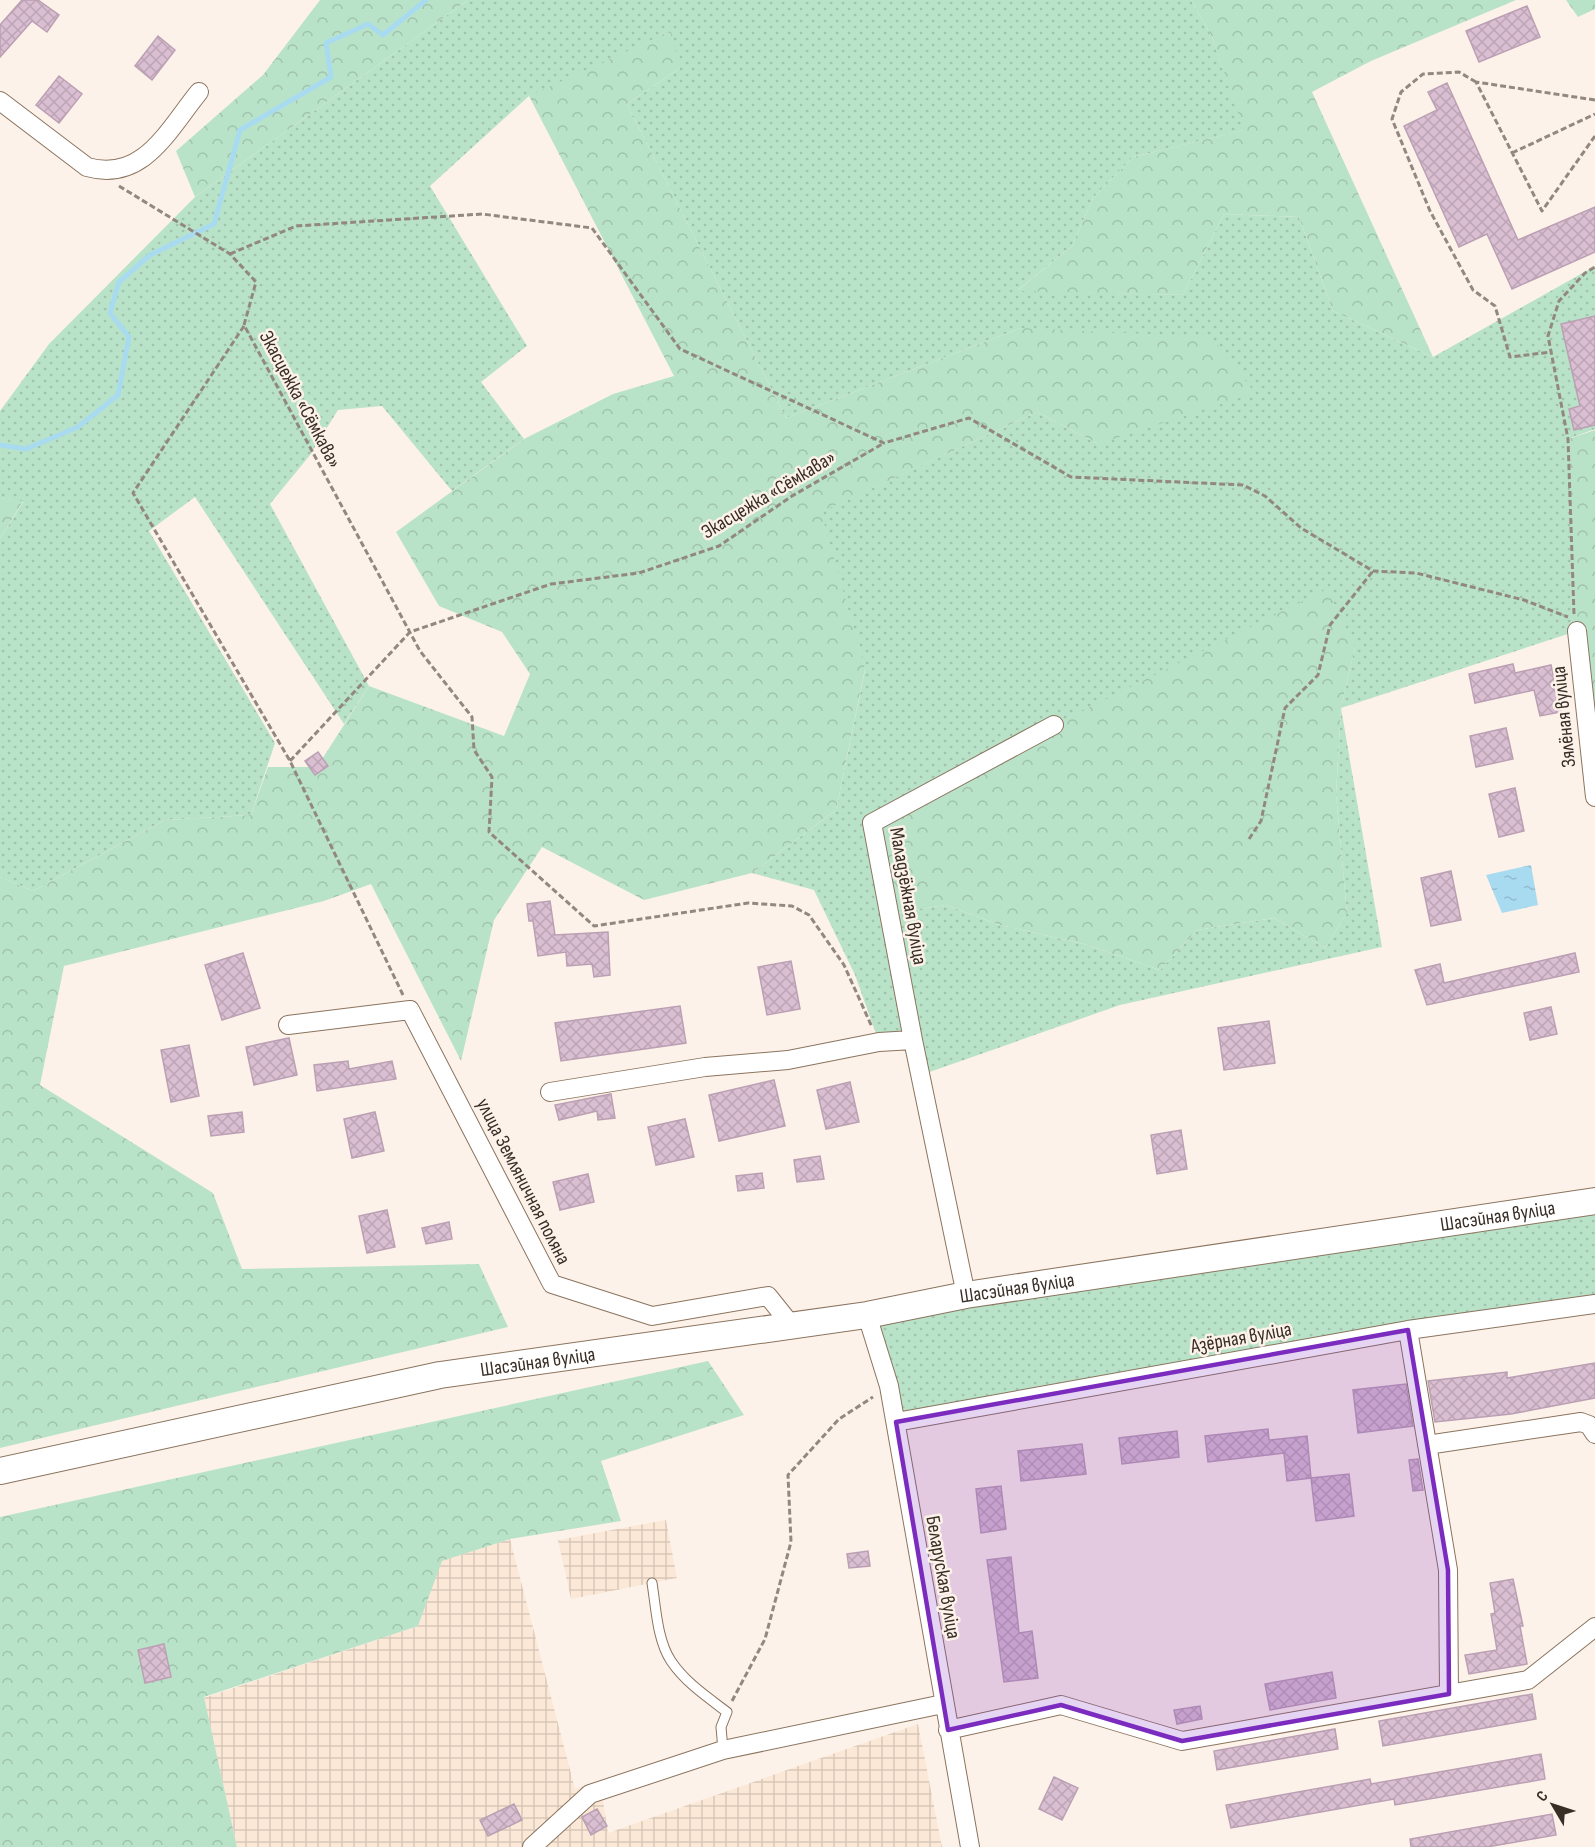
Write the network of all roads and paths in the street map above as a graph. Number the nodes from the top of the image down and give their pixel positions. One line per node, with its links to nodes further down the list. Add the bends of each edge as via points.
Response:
1 (1476, 82): 3 (path); 7 (path); 12 (path, via 1459,72 1423,74 1401,92 1392,119 1430,211 1473,290 1495,306 1510,357)
2 (199, 92): 4 (street, via 152,152 118,171 87,167)
3 (1595, 100)
4 (0, 101)
5 (1595, 114): 7 (path)
6 (1595, 136): 7 (path, via 1542,211)
7 (1512, 153)
8 (116, 184): 9 (path)
9 (230, 254): 11 (path, Экасцежка «Сёмкава», via 256,282); 13 (path, Экасцежка «Сёмкава», via 296,225 482,214 592,228 680,349)
10 (1595, 267): 12 (path, via 1559,301 1548,336)
11 (244, 326): 16 (path, Экасцежка «Сёмкава»); 18 (path, via 133,493)
12 (1551, 352): 15 (path, via 1568,439)
13 (884, 443): 14 (path, Экасцежка «Сёмкава», via 969,418 1071,477 1243,485 1265,496 1302,528); 16 (path, Экасцежка «Сёмкава», via 792,496 719,546 639,573 551,584)
14 (1373, 571): 15 (path, Экасцежка «Сёмкава», via 1416,573 1524,600); 20 (path, via 1330,625 1318,675 1285,708 1264,812)
15 (1576, 626): 19 (street, Зялёная вуліца)
16 (410, 632): 18 (path); 24 (path, via 420,651 472,717 474,750 492,777 489,832 594,926 748,903 792,906 809,915 844,965)
17 (1054, 725): 23 (street, Маладзёжная вуліца, via 872,823)
18 (290, 761): 21 (path)
19 (1595, 797)
20 (1249, 839)
21 (410, 1010): 22 (street); 30 (street, улица Земляничная поляна, via 552,1284 652,1316 768,1296)
22 (288, 1025)
23 (913, 1040): 24 (street); 27 (street, Маладзёжная вуліца)
24 (879, 1042): 25 (street, via 788,1060 705,1067)
25 (550, 1092)
26 (1595, 1201): 27 (main road, Шасэйная вуліца)
27 (966, 1295): 29 (main road, Шасэйная вуліца)
28 (1595, 1304): 31 (street, Азёрная вуліца)
29 (867, 1315): 30 (main road, Шасэйная вуліца); 32 (street, Беларуская вуліца)
30 (792, 1326): 36 (main road, Шасэйная вуліца, via 440,1375)
31 (1408, 1330): 33 (street, Азёрная вуліца); 35 (street)
32 (889, 1386): 33 (street, Беларуская вуліца); 41 (path, via 839,1419 788,1475 791,1542 765,1639)
33 (896, 1422): 40 (street, Беларуская вуліца)
34 (1595, 1434): 35 (street, via 1581,1422)
35 (1427, 1445): 39 (street, via 1448,1570)
36 (0, 1471)
37 (652, 1583): 41 (lane, via 670,1660)
38 (1595, 1627): 39 (street, via 1528,1680)
39 (1449, 1694): 42 (street, via 1182,1741 1061,1705)
40 (943, 1704): 42 (street, Беларуская вуліца); 43 (street)
41 (726, 1712): 43 (lane, via 721,1727)
42 (948, 1730): 45 (street, Беларуская вуліца)
43 (723, 1750): 44 (street, via 590,1794)
44 (532, 1847)
45 (970, 1847)

